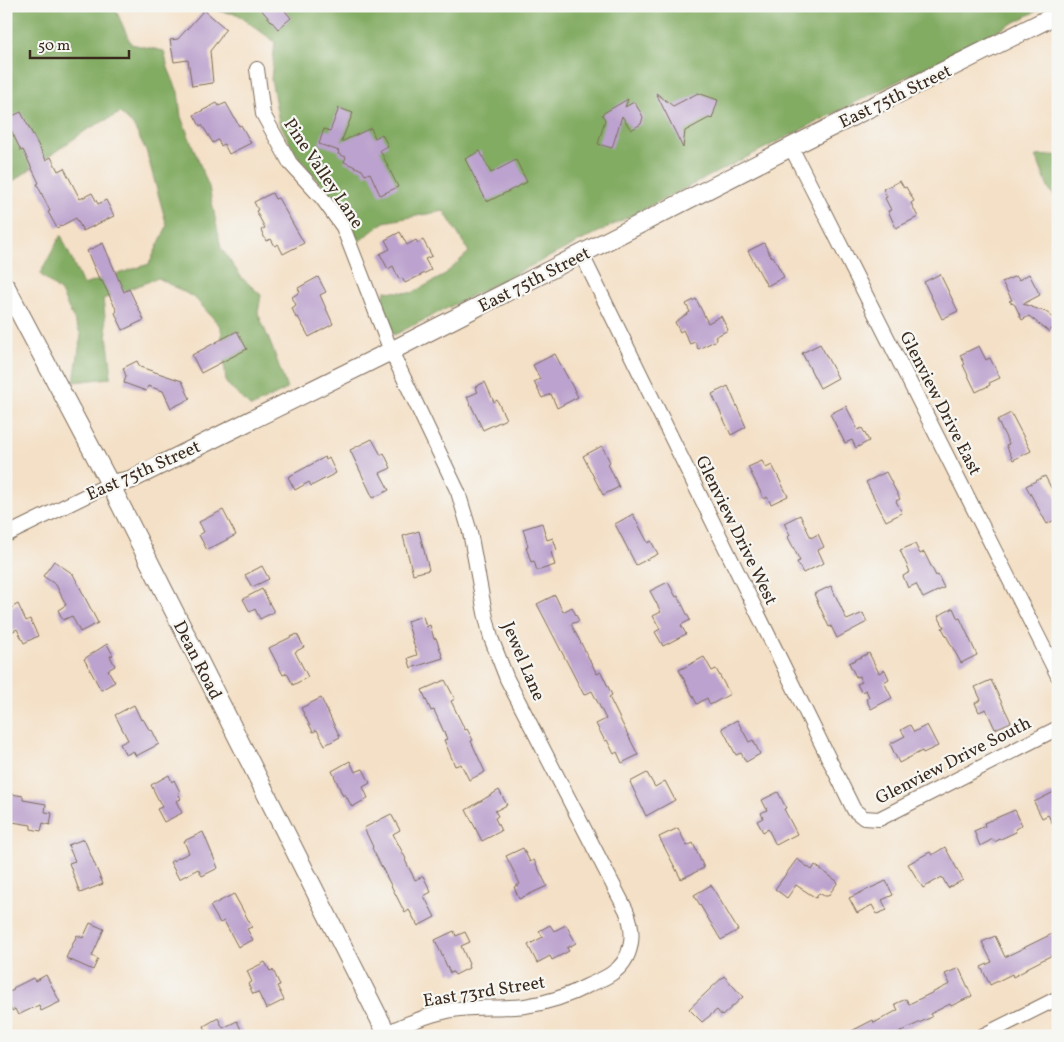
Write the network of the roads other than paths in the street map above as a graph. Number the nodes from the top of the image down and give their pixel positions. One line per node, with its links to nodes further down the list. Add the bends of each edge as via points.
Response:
1 (1058, 14): 3 (street, East 75th Street)
2 (257, 69): 6 (street, Pine Valley Lane, via 262,114 290,163 343,227)
3 (791, 147): 4 (street, East 75th Street); 9 (street, Glenview Drive East)
4 (582, 255): 6 (street, East 75th Street); 11 (street, Glenview Drive West, via 851,805)
5 (6, 287): 7 (street, Dean Road)
6 (391, 351): 7 (street, East 75th Street, via 130,480); 12 (street, Jewel Lane, via 462,503 472,538 485,613 498,656 628,916 632,930)
7 (110, 484): 8 (street, East 75th Street); 14 (street, Dean Road)
8 (6, 535)
9 (1058, 676)
10 (1058, 728): 11 (street, Glenview Drive South, via 879,819)
11 (864, 818)
12 (630, 948): 14 (street, East 73rd Street, via 626,960 616,971 573,993 525,1006 451,1010 421,1018)
13 (1058, 998): 15 (street)
14 (385, 1035)
15 (982, 1036)

